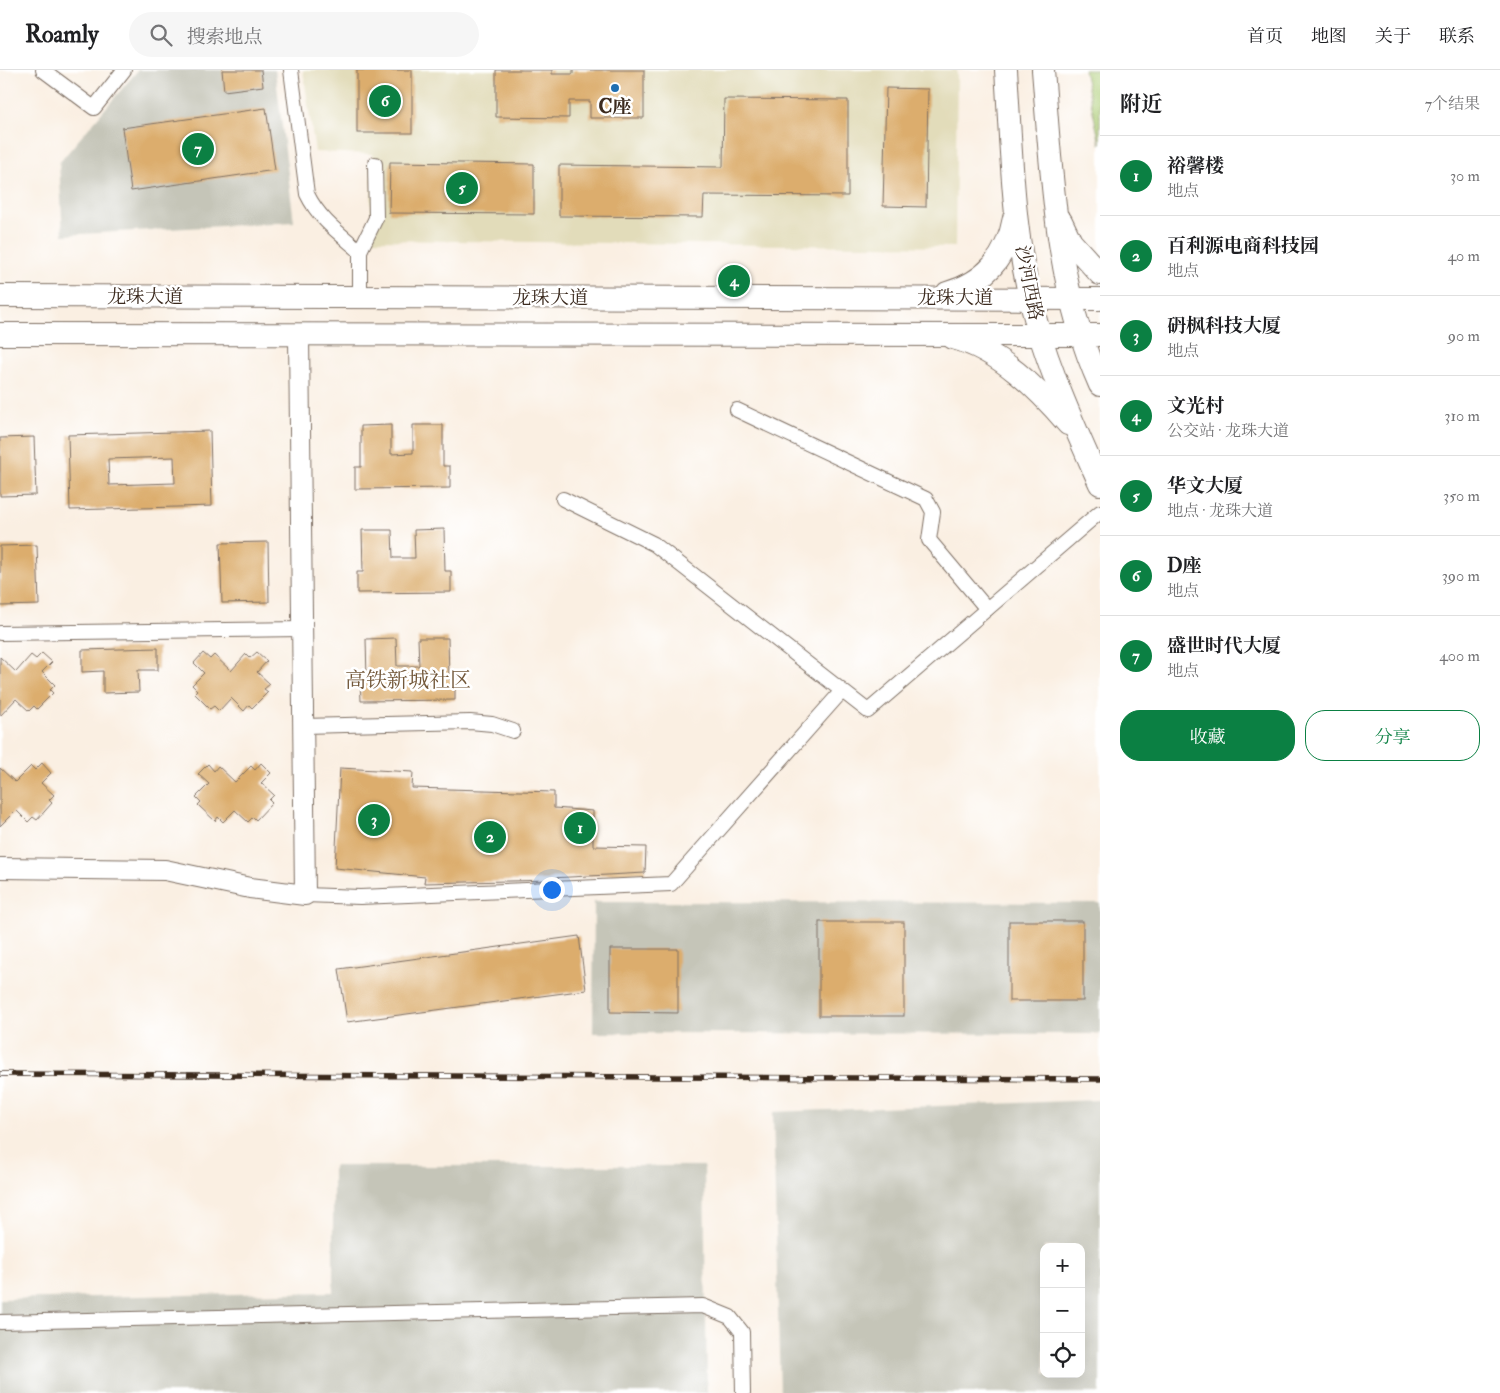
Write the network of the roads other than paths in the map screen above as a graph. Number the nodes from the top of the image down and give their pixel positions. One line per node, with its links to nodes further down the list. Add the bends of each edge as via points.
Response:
1 (43, 70): 2 (street, via 94,108)
2 (124, 70)
3 (291, 70): 9 (street, via 307,194 323,220)
4 (1006, 70): 7 (main road, 沙河西路)
5 (1043, 70): 8 (main road, 沙河西路)
6 (375, 164): 9 (street, via 376,218)
7 (1015, 197): 12 (main road, via 1010,237 1003,254 989,272 961,288); 13 (main road, 沙河西路)
8 (1054, 200): 10 (main road, via 1071,242); 15 (main road, 沙河西路)
9 (360, 251): 14 (street)
10 (1100, 274)
11 (0, 296): 14 (main road, 龙珠大道)
12 (917, 297): 13 (main road, 龙珠大道); 14 (main road, 龙珠大道)
13 (1030, 298): 15 (main road, 龙珠大道); 19 (main road, 沙河西路)
14 (360, 299)
15 (1070, 299): 16 (main road, 龙珠大道); 20 (main road, 沙河西路)
16 (1100, 299)
17 (0, 334): 21 (main road, 龙珠大道)
18 (938, 334): 19 (main road, 龙珠大道); 21 (main road, 龙珠大道); 24 (main road, via 962,340 1012,370 1061,415)
19 (1039, 334): 20 (main road, 龙珠大道); 24 (main road, 沙河西路)
20 (1090, 335): 22 (main road, 沙河西路)
21 (299, 336): 29 (street)
22 (1100, 385)
23 (737, 410): 28 (street, via 926,499 933,512 929,540)
24 (1083, 445): 25 (main road, 沙河西路)
25 (1100, 484)
26 (563, 499): 31 (street, via 654,544)
27 (1100, 512): 28 (street)
28 (987, 609): 31 (street, via 868,711)
29 (302, 629): 30 (street); 32 (street)
30 (0, 633)
31 (842, 691): 35 (street, via 671,884 360,897)
32 (303, 726): 33 (street, via 470,722); 35 (street)
33 (514, 731)
34 (0, 868): 35 (street, via 165,870 250,888)
35 (305, 895)
36 (0, 1322): 37 (street, via 703,1306 730,1317 742,1332)
37 (743, 1393)

